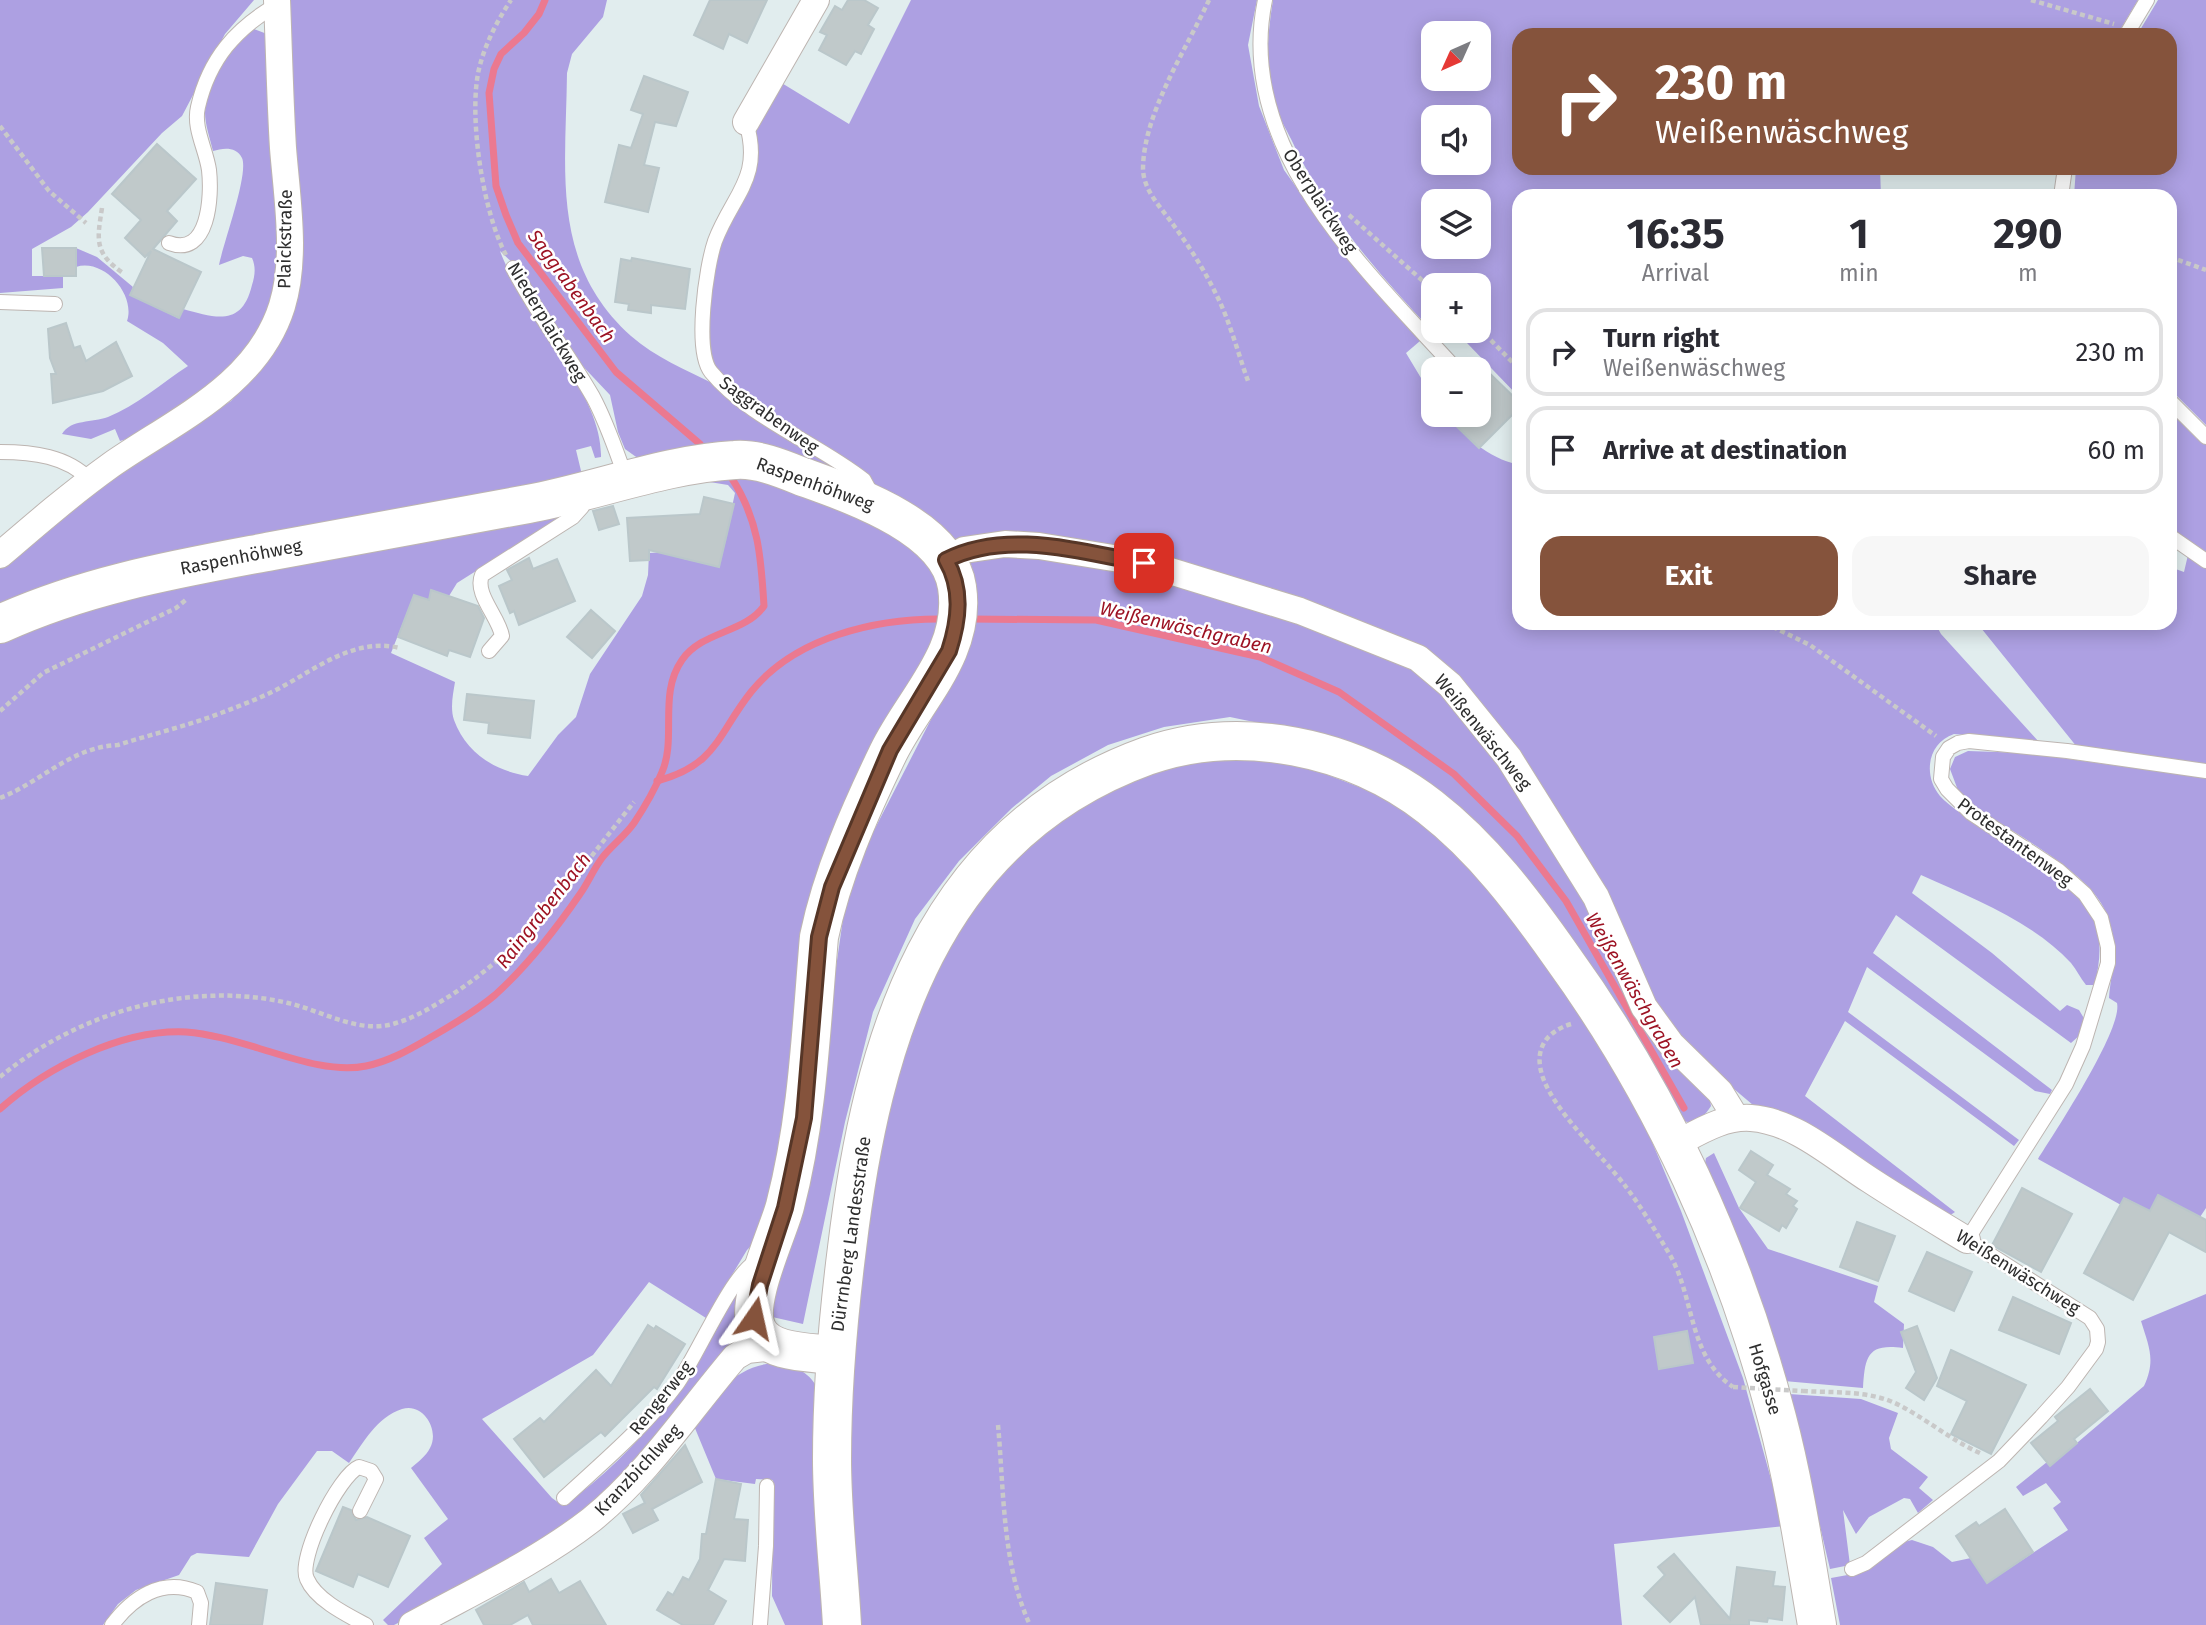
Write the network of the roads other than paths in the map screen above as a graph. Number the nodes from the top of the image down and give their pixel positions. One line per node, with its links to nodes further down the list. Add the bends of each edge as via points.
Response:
1 (816, 0): 6 (street, Saggrabenweg)
2 (1265, 0): 11 (lane, Oberplaickweg, via 1261,71 1270,113 1286,152 1352,251)
3 (2147, 0): 5 (lane)
4 (277, 2): 7 (lane, via 237,32 209,76 197,111 209,168 206,215 193,243); 15 (street, Plaickstraße, via 289,215 282,306 274,327 254,358 223,389)
5 (2130, 28)
6 (747, 122): 18 (lane, Saggrabenweg, via 752,142 749,172 719,230 710,262 703,329 705,362 718,379 758,411 864,480 870,491)
7 (169, 243)
8 (513, 268): 16 (lane, Niederplaickweg, via 593,397)
9 (0, 302): 10 (lane)
10 (55, 304)
11 (1445, 357)
12 (2177, 408): 13 (lane)
13 (2206, 438)
14 (0, 452): 15 (lane, via 66,461)
15 (90, 480): 20 (street, Plaickstraße)
16 (626, 480): 17 (main road, Raspenhöhweg); 18 (main road, Raspenhöhweg, via 737,459 794,473)
17 (585, 490): 23 (main road, Raspenhöhweg, via 100,586); 24 (lane, via 578,513 482,575 482,591 502,636)
18 (868, 502): 21 (main road, Raspenhöhweg, via 919,533)
19 (2177, 541): 22 (lane)
20 (0, 555)
21 (946, 560): 26 (street, Weißenwäschweg, via 964,550 1004,544 1144,563 1300,611 1418,658 1450,685 1509,758 1596,897 1644,1007 1671,1044 1720,1092); 29 (main road, Raspenhöhweg, via 954,574 957,621 942,666 890,750 824,912 804,1118 785,1208)
22 (2206, 561)
23 (0, 624)
24 (489, 651)
25 (2206, 771): 28 (lane, Protestantenweg, via 1969,741 1949,748 1940,768 1947,789 1971,813 2058,870 2085,894 2101,918 2108,947 2103,984 2066,1084)
26 (1736, 1118): 27 (street, Weißenwäschweg); 28 (street, Weißenwäschweg, via 1790,1129)
27 (1676, 1144): 32 (main road, Dürrnberg Landesstraße, via 1604,1018 1525,904 1431,808 1396,783 1312,750 1253,741 1161,751 1068,793 1023,826 955,900 927,950 886,1051 860,1153); 44 (main road, Hofgasse, via 1721,1250 1776,1415)
28 (1967, 1240): 37 (lane, Weißenwäschweg, via 2090,1318 2098,1342 2068,1387 1999,1461)
29 (768, 1258): 30 (main road, Raspenhöhweg); 35 (lane, Rengerweg, via 743,1272 691,1362 656,1410)
30 (754, 1309): 31 (main road, via 759,1334); 33 (street)
31 (776, 1347): 32 (main road); 33 (street, Kranzbichlweg, via 747,1350)
32 (834, 1355): 43 (main road, Dürrnberg Landesstraße, via 832,1466)
33 (729, 1365): 41 (street, Kranzbichlweg, via 645,1466 591,1520)
34 (766, 1486): 42 (lane)
35 (564, 1497)
36 (360, 1511): 40 (lane, via 376,1479 359,1467 334,1496 304,1569 310,1585)
37 (1852, 1569)
38 (112, 1625): 39 (lane, via 134,1600 148,1592 183,1587 197,1592)
39 (200, 1625)
40 (366, 1625)
41 (412, 1625)
42 (760, 1625)
43 (842, 1625)
44 (1817, 1625)

